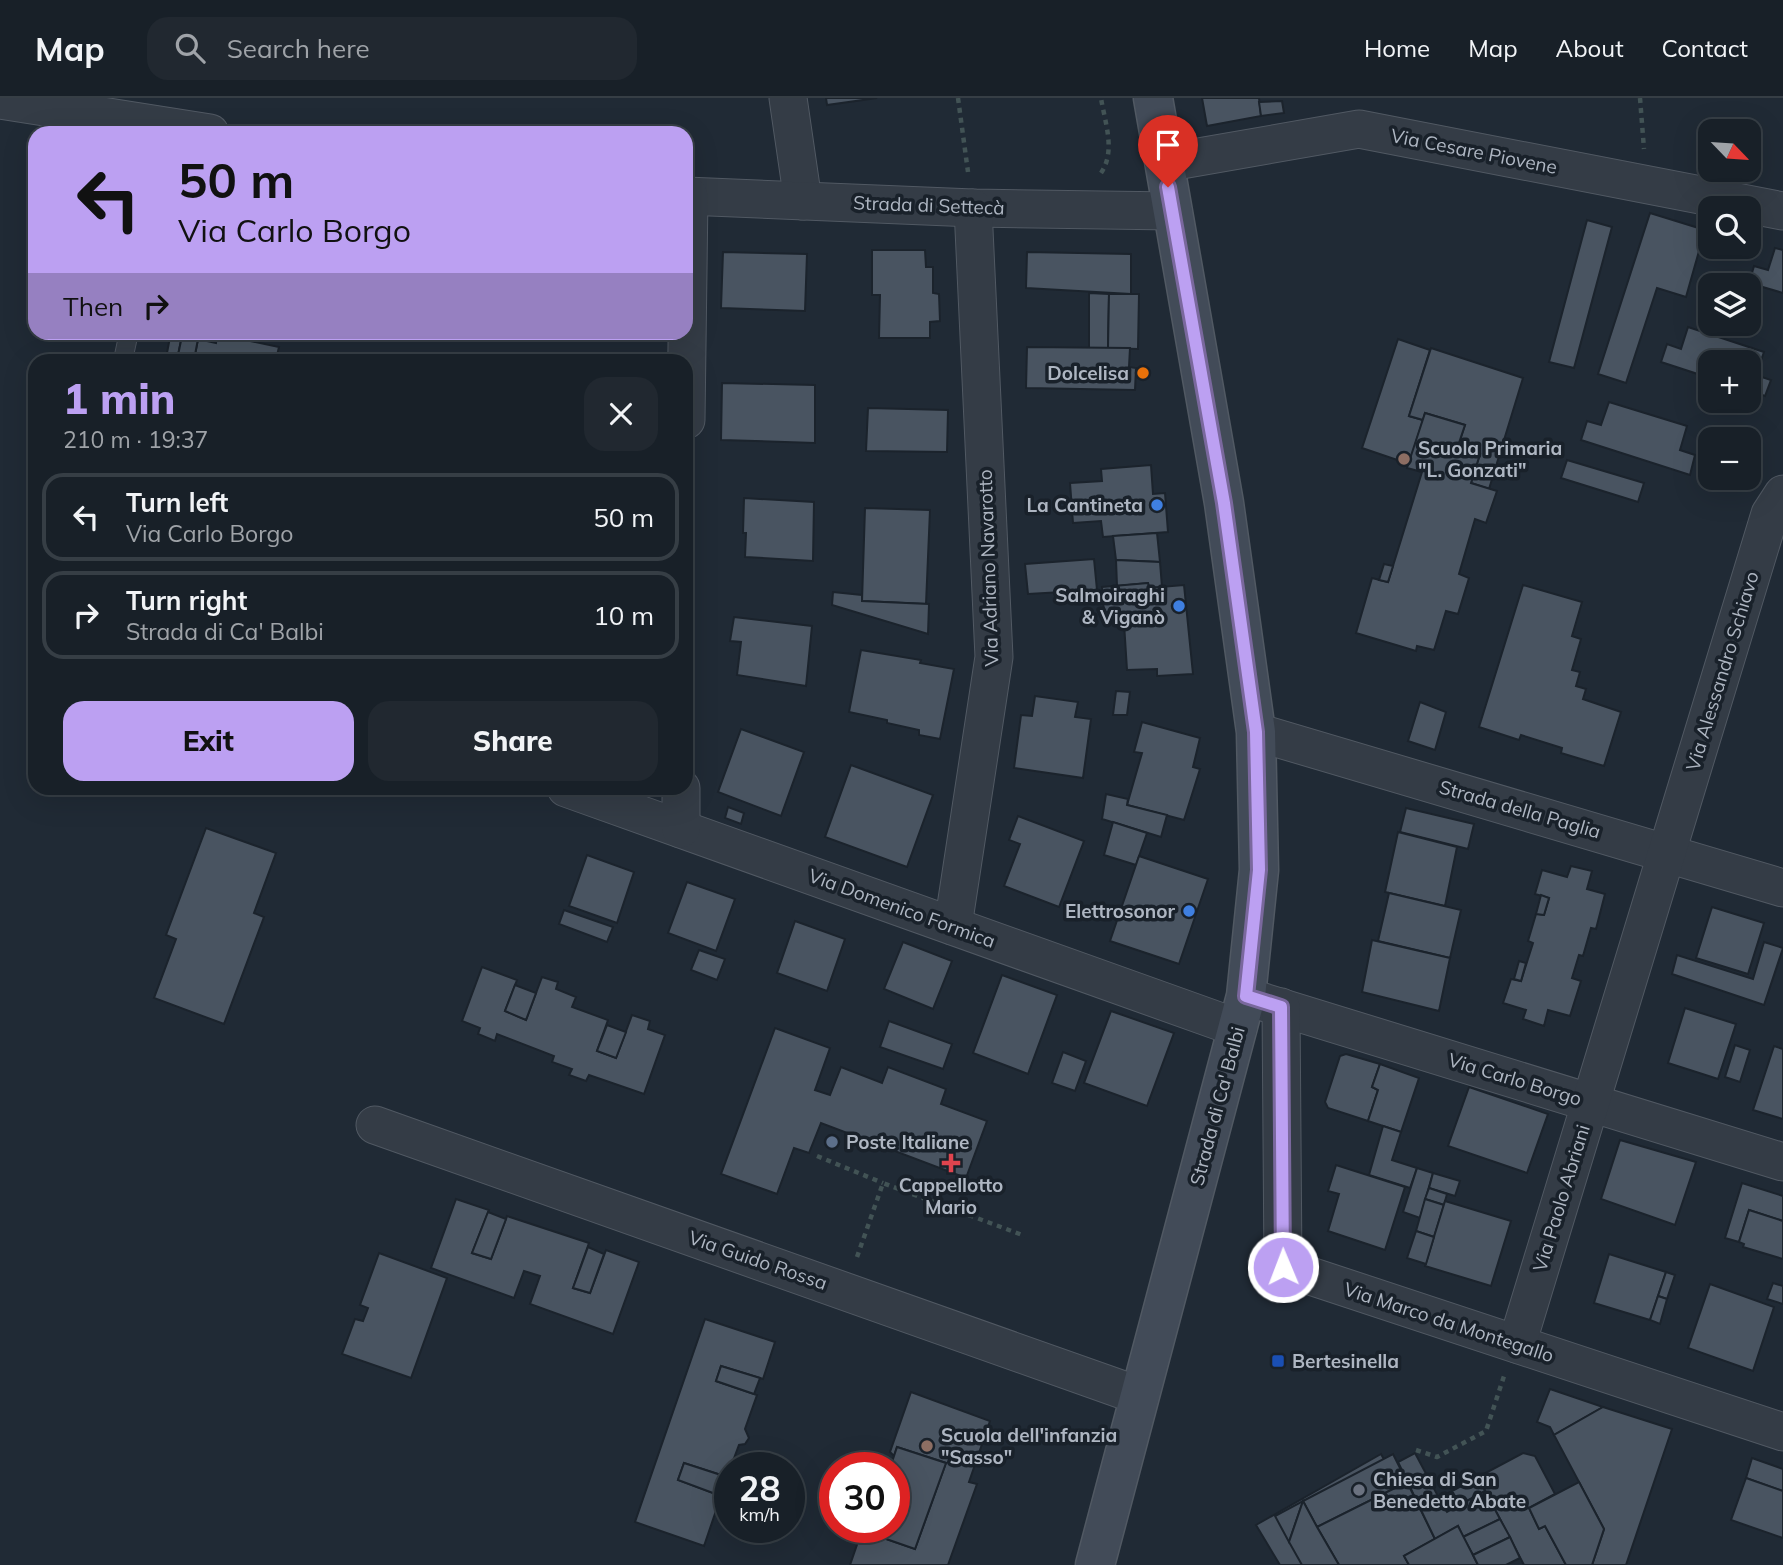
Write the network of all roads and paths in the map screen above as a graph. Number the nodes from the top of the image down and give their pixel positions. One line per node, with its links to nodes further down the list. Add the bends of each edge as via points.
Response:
1 (788, 98): 13 (street)
2 (958, 98): 14 (path)
3 (1101, 98): 10 (path, via 1110,150 1108,162)
4 (1153, 98): 9 (main road, Strada di Ca' Balbi)
5 (1640, 98): 11 (path)
6 (0, 100): 7 (street)
7 (107, 106): 8 (street)
8 (161, 126)
9 (1164, 163): 11 (street, Via Cesare Piovene, via 1359,129); 15 (main road, Strada di Ca' Balbi)
10 (1093, 180)
11 (1647, 185): 16 (street, Via Cesare Piovene)
12 (693, 196): 13 (street, Strada di Settecà)
13 (803, 201): 14 (street, Strada di Settecà)
14 (973, 208): 15 (street, Strada di Settecà); 24 (street, Via Adriano Navarotto, via 994,657)
15 (1172, 211): 18 (main road, Strada di Ca' Balbi, via 1224,503)
16 (1783, 211)
17 (1783, 494): 22 (street, Via Alessandro Schiavo, via 1770,514)
18 (1256, 732): 22 (street, Strada della Paglia); 25 (main road, Strada di Ca' Balbi)
19 (586, 795): 21 (street, Via Domenico Formica)
20 (681, 795): 21 (street)
21 (681, 829): 24 (street, Via Domenico Formica)
22 (1666, 852): 23 (street, Strada della Paglia); 26 (street, Via Paolo Abriani)
23 (1783, 888)
24 (953, 926): 25 (street, Via Domenico Formica)
25 (1255, 1010): 26 (street, Via Carlo Borgo); 33 (street, Via Marco da Montegallo, via 1283,1267); 34 (main road, Strada di Ca' Balbi)
26 (1590, 1102): 29 (street, Via Carlo Borgo); 33 (street, Via Paolo Abriani)
27 (375, 1125): 32 (street, Via Guido Rossa)
28 (817, 1156): 30 (path)
29 (1783, 1162)
30 (883, 1182): 31 (path); 32 (path)
31 (1025, 1236)
32 (845, 1291): 34 (street, Via Guido Rossa)
33 (1517, 1344): 35 (street, Via Marco da Montegallo); 36 (path, via 1486,1431 1437,1457)
34 (1140, 1396): 37 (main road, Strada di Ca' Balbi)
35 (1783, 1432)
36 (1416, 1450)
37 (1095, 1565)

